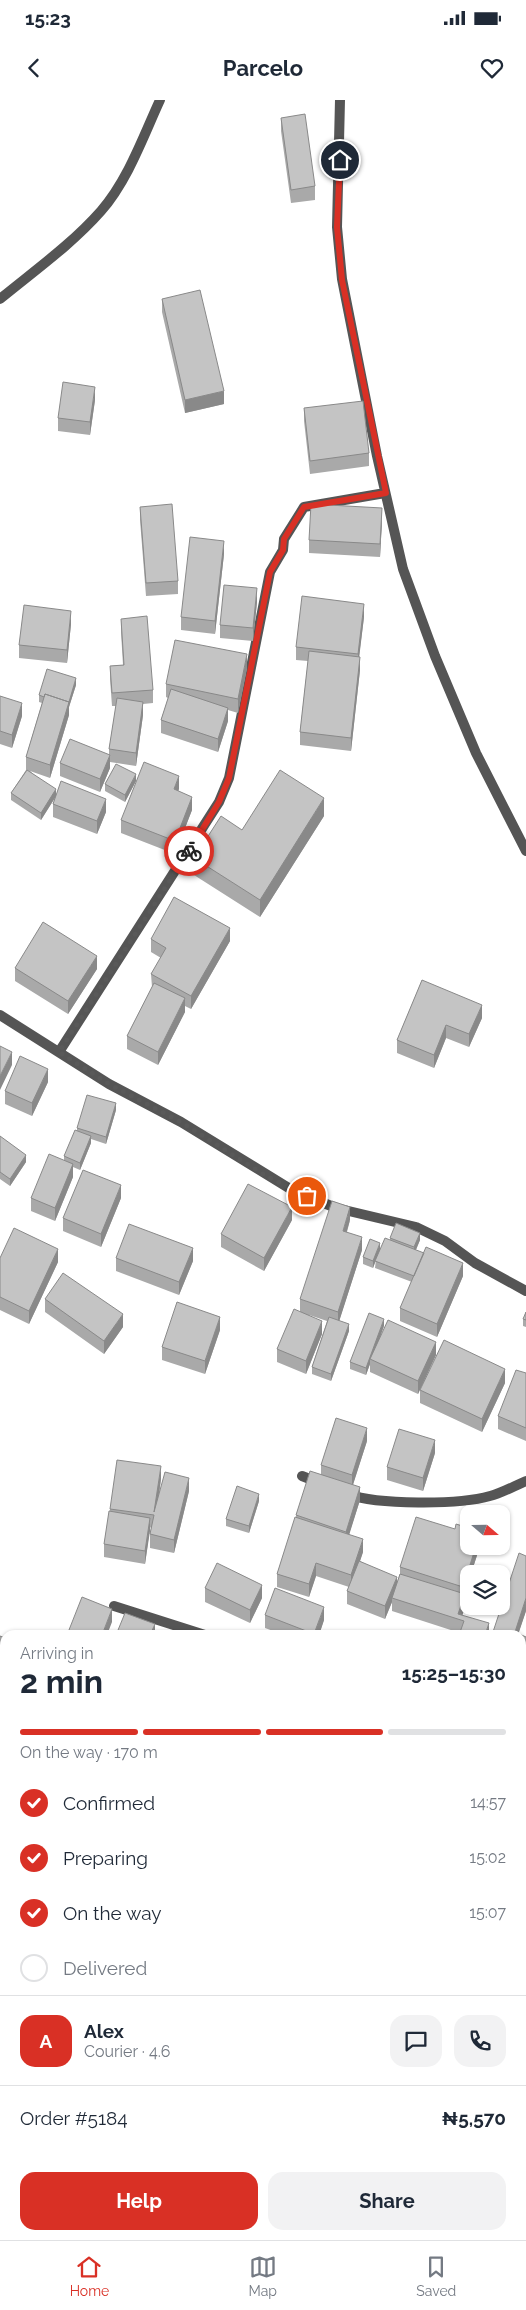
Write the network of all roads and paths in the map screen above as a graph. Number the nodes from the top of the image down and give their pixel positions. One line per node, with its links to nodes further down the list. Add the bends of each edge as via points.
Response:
1 (160, 100): 3 (street, via 118,187 101,211)
2 (340, 100): 4 (street, via 337,227 342,280)
3 (0, 299)
4 (386, 493): 5 (street, via 403,569 435,656 476,753); 7 (street, via 304,507 284,539 283,550 270,572 229,778 219,802)
5 (526, 851)
6 (0, 1015): 7 (street)
7 (59, 1052): 8 (street, via 292,1190 336,1208 416,1227)
8 (526, 1291)
9 (302, 1476): 10 (street, via 354,1496 455,1503 491,1496)
10 (526, 1481)
11 (114, 1606): 12 (street)
12 (189, 1630)

